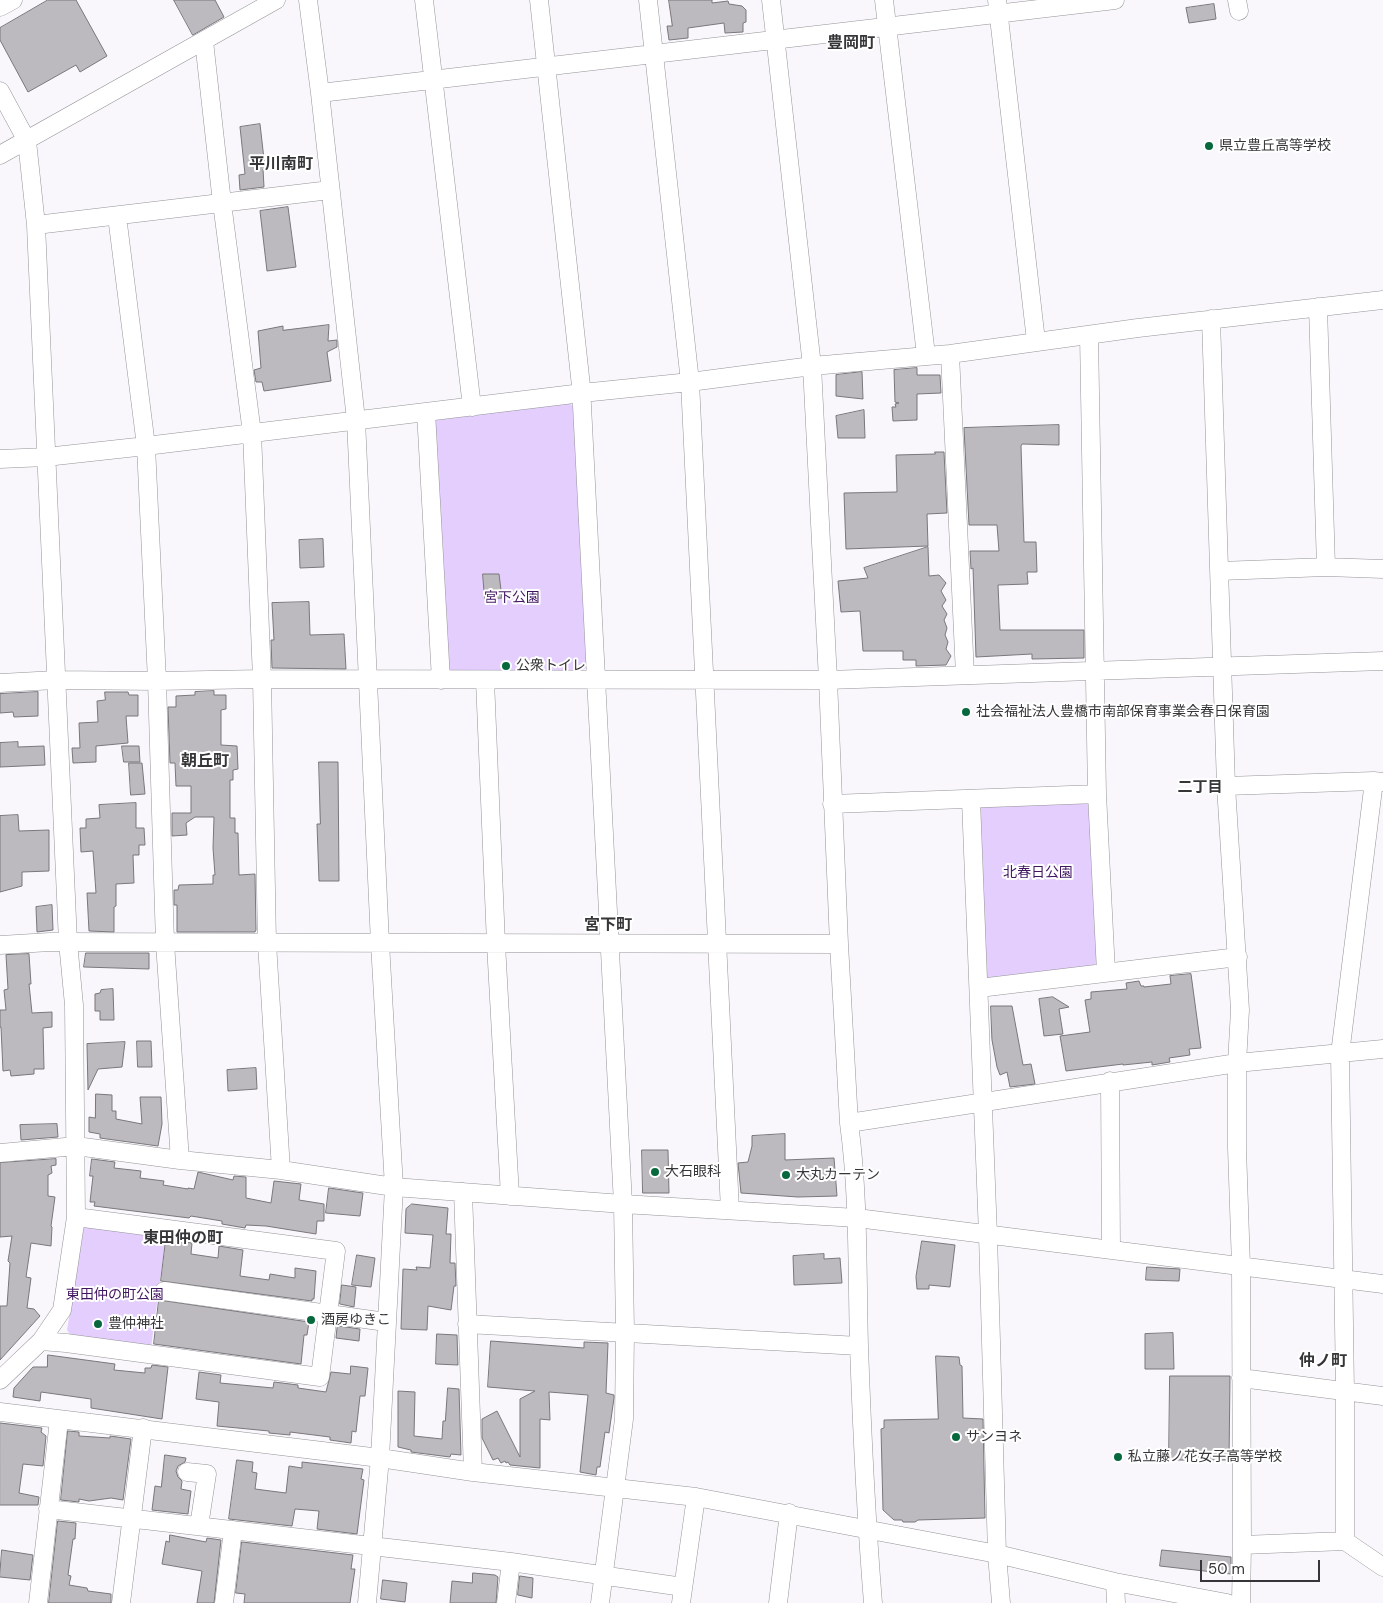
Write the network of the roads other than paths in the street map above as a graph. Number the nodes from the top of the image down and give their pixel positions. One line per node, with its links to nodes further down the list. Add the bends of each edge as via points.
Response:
1 (14, 0): 11 (street)
2 (276, 0): 15 (street)
3 (308, 0): 20 (street)
4 (424, 0): 18 (street)
5 (539, 0): 17 (street)
6 (648, 0): 16 (street)
7 (771, 0): 14 (street)
8 (884, 0): 13 (street)
9 (1115, 0): 10 (street)
10 (1046, 4): 12 (street)
11 (0, 7)
12 (998, 7): 13 (street); 31 (street)
13 (888, 27): 14 (street); 33 (street)
14 (775, 39): 16 (street); 34 (street)
15 (204, 41): 21 (street); 24 (street)
16 (654, 53): 17 (street); 35 (street)
17 (546, 66): 18 (street); 36 (street)
18 (433, 80): 20 (street); 37 (street)
19 (0, 91): 21 (street)
20 (320, 92): 23 (street)
21 (27, 141): 22 (street); 26 (street)
22 (0, 155)
23 (330, 190): 24 (street); 39 (street)
24 (222, 203): 25 (street); 40 (street)
25 (117, 216): 26 (street); 41 (street)
26 (36, 225): 42 (street)
27 (1383, 300): 28 (street)
28 (1318, 306): 29 (street); 44 (street)
29 (1211, 319): 30 (street); 46 (street)
30 (1089, 335): 31 (street); 49 (street)
31 (1036, 342): 32 (street)
32 (950, 354): 33 (street); 50 (street)
33 (926, 355): 34 (street)
34 (812, 366): 35 (street); 58 (street)
35 (690, 382): 36 (street); 54 (street)
36 (582, 393): 37 (street); 53 (street)
37 (472, 407): 38 (street)
38 (426, 412): 39 (street); 56 (street)
39 (356, 420): 40 (street); 52 (street)
40 (252, 433): 41 (street); 51 (street)
41 (146, 446): 42 (street); 59 (street)
42 (46, 457): 43 (street); 55 (street)
43 (0, 459)
44 (1326, 567): 45 (street); 46 (street)
45 (1383, 569)
46 (1220, 570): 48 (street)
47 (1383, 661): 48 (street)
48 (1224, 666): 49 (street); 62 (street)
49 (1096, 671): 50 (street); 63 (street)
50 (965, 675): 58 (street)
51 (262, 679): 52 (street); 59 (street); 68 (street)
52 (368, 679): 56 (street); 69 (street)
53 (598, 679): 54 (street); 57 (street); 71 (street)
54 (704, 679): 58 (street); 72 (street)
55 (56, 680): 59 (street); 60 (street); 66 (street)
56 (440, 680): 57 (street)
57 (485, 680): 70 (street)
58 (828, 680): 65 (street)
59 (157, 681): 67 (street)
60 (0, 683)
61 (1378, 782): 62 (street); 79 (street)
62 (1226, 786): 75 (street)
63 (1097, 794): 64 (street); 76 (street)
64 (971, 800): 65 (street); 77 (street)
65 (832, 804): 73 (street)
66 (68, 942): 67 (street); 74 (street); 84 (street, via 74,1005)
67 (165, 942): 68 (street); 86 (street)
68 (267, 943): 69 (street); 87 (street)
69 (380, 944): 70 (street); 88 (street)
70 (496, 944): 71 (street); 90 (street)
71 (610, 944): 72 (street); 91 (street)
72 (717, 944): 73 (street); 92 (street)
73 (839, 944): 83 (street)
74 (0, 945)
75 (1238, 957): 76 (street); 80 (street)
76 (1106, 972): 77 (street)
77 (979, 988): 82 (street)
78 (1383, 1049): 79 (street)
79 (1340, 1054): 80 (street); 98 (street)
80 (1237, 1063): 81 (street); 97 (street)
81 (1110, 1081): 82 (street); 96 (street)
82 (983, 1101): 83 (street); 95 (street)
83 (849, 1123): 94 (street)
84 (76, 1146): 85 (street); 86 (street); 93 (street)
85 (0, 1153)
86 (180, 1160): 87 (street)
87 (281, 1170): 88 (street)
88 (394, 1187): 89 (street); 102 (street)
89 (463, 1192): 90 (street); 103 (street)
90 (510, 1196): 91 (street)
91 (623, 1204): 92 (street); 104 (street)
92 (730, 1210): 94 (street)
93 (76, 1217): 101 (street, via 336,1251); 105 (street, via 62,1310)
94 (857, 1218): 95 (street); 106 (street)
95 (988, 1235): 96 (street); 128 (street)
96 (1111, 1250): 97 (street)
97 (1240, 1266): 98 (street); 107 (street)
98 (1342, 1280): 99 (street); 109 (street)
99 (1383, 1284)
100 (164, 1291): 101 (street)
101 (328, 1314): 102 (street); 105 (street, via 320,1377)
102 (386, 1322): 114 (street)
103 (467, 1324): 104 (street); 116 (street)
104 (625, 1332): 106 (street); 117 (street, via 624,1419)
105 (41, 1341): 108 (street)
106 (859, 1346): 123 (street)
107 (1241, 1378): 109 (street); 126 (street)
108 (0, 1380)
109 (1345, 1391): 110 (street); 125 (street)
110 (1383, 1396)
111 (0, 1412): 112 (street)
112 (59, 1420): 113 (street); 119 (street)
113 (142, 1428): 114 (street); 121 (street)
114 (380, 1458): 116 (street); 127 (street)
115 (187, 1472): 122 (street, via 207,1474)
116 (473, 1472): 117 (street)
117 (616, 1487): 118 (street); 131 (street)
118 (696, 1497): 120 (street); 133 (street)
119 (48, 1509): 121 (street); 134 (street)
120 (789, 1514): 123 (street); 140 (street)
121 (131, 1518): 122 (street); 135 (street)
122 (199, 1526): 124 (street)
123 (867, 1529): 128 (street); 141 (street)
124 (233, 1530): 127 (street); 136 (street)
125 (1345, 1541): 126 (street); 130 (street)
126 (1242, 1545): 145 (street)
127 (372, 1546): 129 (street); 137 (street)
128 (996, 1554): 132 (street); 142 (street)
129 (510, 1562): 131 (street); 138 (street)
130 (1383, 1567)
131 (603, 1576): 133 (street); 139 (street)
132 (1115, 1582): 143 (street); 144 (street)
133 (682, 1595)
134 (38, 1603)
135 (121, 1603)
136 (224, 1603)
137 (367, 1603)
138 (506, 1603)
139 (600, 1603)
140 (778, 1603)
141 (873, 1603)
142 (1001, 1603)
143 (1116, 1603)
144 (1227, 1603)
145 (1241, 1603)

